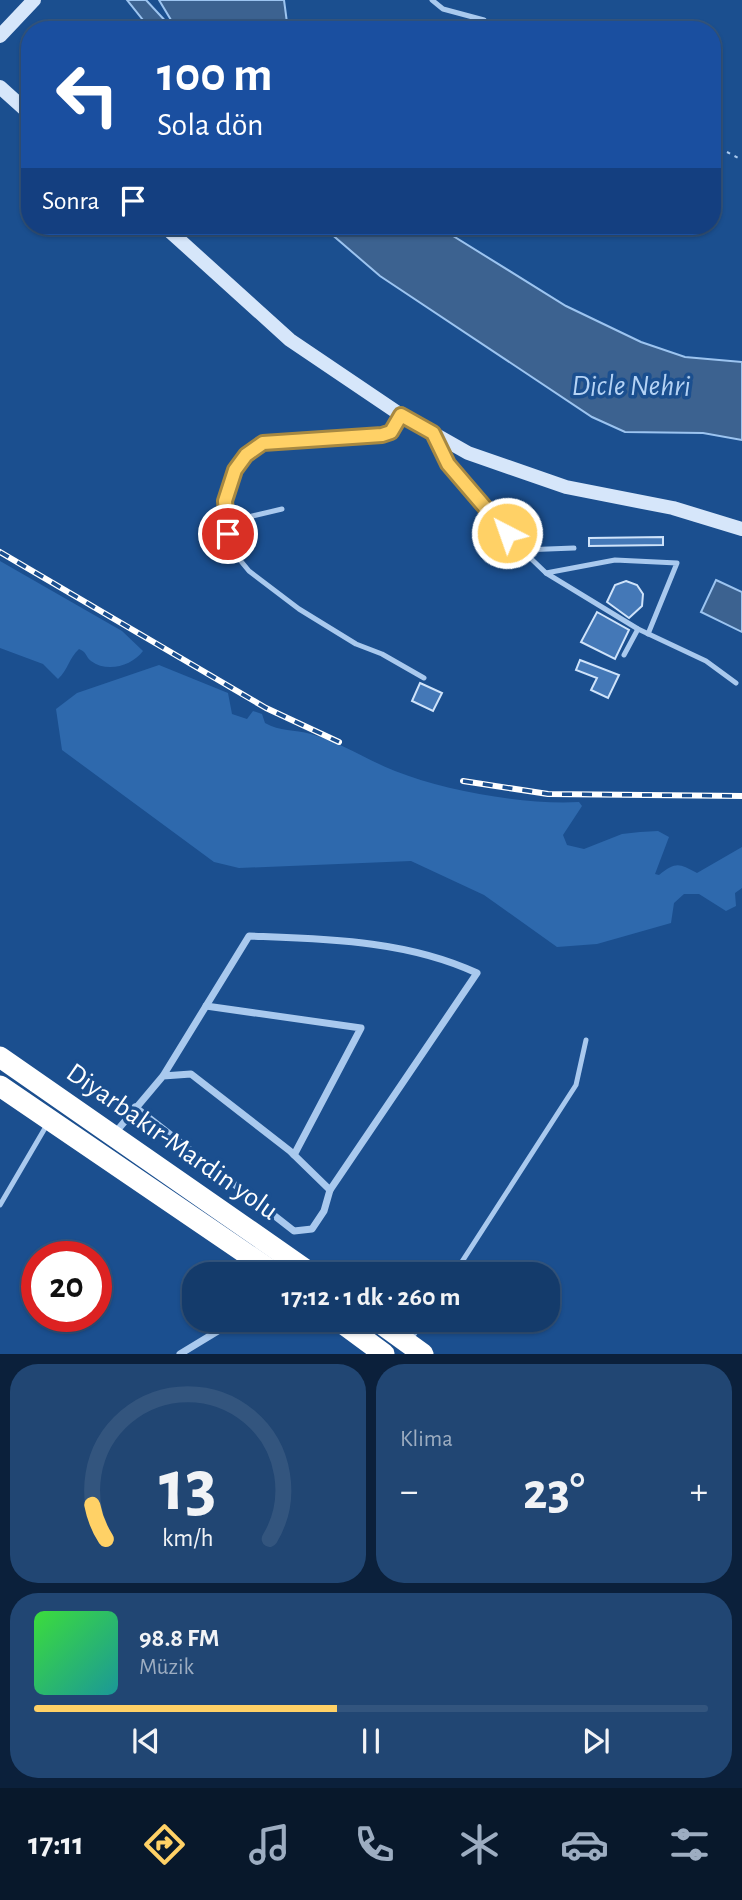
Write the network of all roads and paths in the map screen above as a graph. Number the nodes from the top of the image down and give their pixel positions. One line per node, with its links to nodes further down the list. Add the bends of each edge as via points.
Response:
1 (34, 0): 5 (street)
2 (432, 0): 3 (lane, via 443,9)
3 (484, 20): 4 (path)
4 (488, 21)
5 (0, 36)
6 (1, 88): 7 (street)
7 (21, 106)
8 (721, 149): 9 (path)
9 (742, 160)
10 (174, 235): 11 (street, via 290,340)
11 (401, 415): 12 (street); 14 (lane, via 391,432 382,435 263,443 235,470 225,501)
12 (433, 433): 15 (street, via 468,453 566,487); 17 (lane, via 448,464)
13 (282, 509): 14 (lane)
14 (227, 522): 22 (lane, via 235,554 249,571 347,640)
15 (739, 525)
16 (574, 548): 17 (lane)
17 (522, 550): 18 (lane)
18 (546, 573): 19 (lane); 20 (lane, via 615,560 677,563)
19 (638, 629): 20 (lane); 21 (lane)
20 (648, 634): 23 (lane, via 706,661)
21 (624, 655)
22 (424, 678)
23 (736, 683)
24 (206, 1006): 27 (street); 32 (street, via 361,1028); 33 (street, via 249,936 339,939 443,957 477,973)
25 (586, 1040): 37 (lane, via 576,1085)
26 (0, 1057): 31 (highway, Diyarbakır-Mardin yolu)
27 (163, 1076): 29 (street); 32 (street, via 191,1074)
28 (0, 1086): 30 (highway, Diyarbakır-Mardin yolu)
29 (135, 1107): 31 (street); 33 (street, via 294,1231 312,1229)
30 (50, 1120): 34 (lane); 35 (highway, Diyarbakır-Mardin yolu)
31 (114, 1134): 36 (highway, Diyarbakır-Mardin yolu)
32 (294, 1155): 33 (street)
33 (330, 1190)
34 (0, 1205)
35 (258, 1262)
36 (295, 1262)
37 (462, 1262)
38 (216, 1332): 42 (street)
39 (354, 1332): 43 (highway)
40 (393, 1332): 41 (highway)
41 (416, 1348)
42 (180, 1354)
43 (384, 1354)

